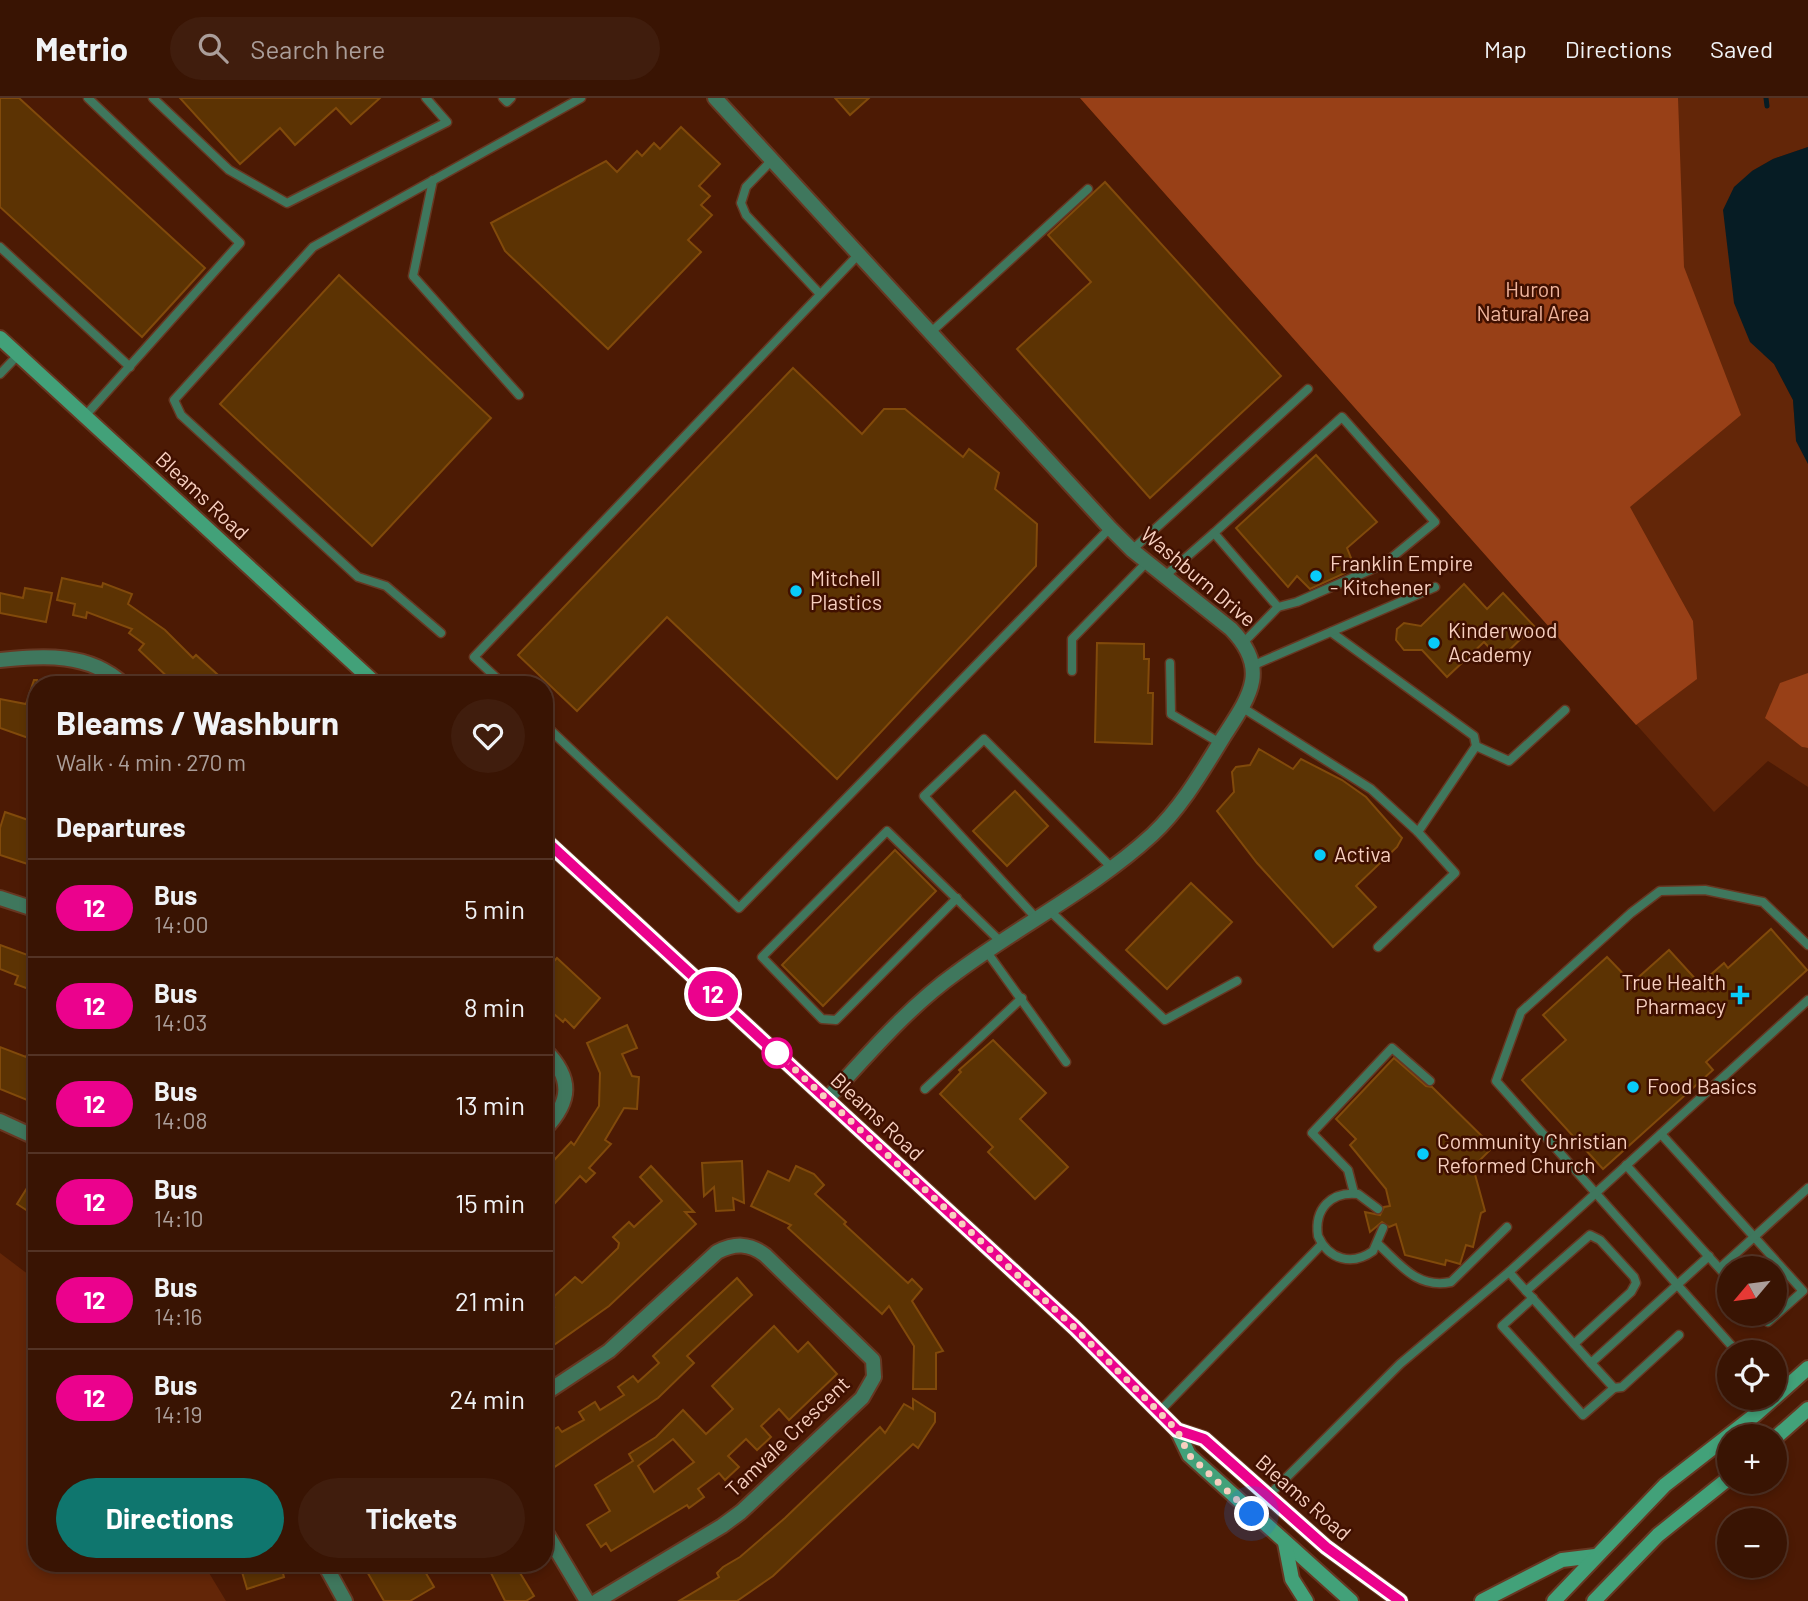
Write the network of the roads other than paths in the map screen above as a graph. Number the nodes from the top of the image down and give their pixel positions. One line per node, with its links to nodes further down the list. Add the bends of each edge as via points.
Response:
1 (88, 98): 17 (lane, via 240,243)
2 (153, 98): 3 (lane, via 229,170 287,203 447,122)
3 (426, 98)
4 (503, 98): 5 (lane, via 507,102)
5 (511, 98)
6 (581, 98): 9 (lane)
7 (715, 98): 8 (street, Washburn Drive)
8 (772, 160): 12 (street, Washburn Drive); 13 (lane, via 746,187 741,202 746,215)
9 (433, 180): 20 (lane, via 413,276); 30 (lane, via 313,247 174,400 181,415 358,577 386,586)
10 (1088, 189): 14 (lane)
11 (0, 247): 17 (lane)
12 (858, 255): 13 (lane); 14 (street, Washburn Drive)
13 (820, 294): 38 (lane, via 474,657)
14 (930, 333): 22 (street, Washburn Drive)
15 (0, 338): 16 (main road, Bleams Road)
16 (18, 355): 18 (lane); 21 (main road, Bleams Road)
17 (130, 367): 21 (lane)
18 (0, 374)
19 (1308, 389): 24 (lane)
20 (519, 395)
21 (85, 416): 37 (main road, Bleams Road)
22 (1110, 528): 24 (street, Washburn Drive); 41 (lane, via 739,908)
23 (1214, 533): 26 (lane); 28 (lane); 28 (lane, via 1342,417 1435,522 1384,564)
24 (1132, 550): 25 (street, Washburn Drive)
25 (1147, 562): 26 (street, Washburn Drive); 35 (lane, via 1072,639)
26 (1165, 576): 31 (street, Washburn Drive)
27 (1435, 587): 29 (lane)
28 (1278, 607): 31 (lane)
29 (1331, 632): 34 (lane); 43 (lane, via 1474,736)
30 (441, 633)
31 (1244, 642): 34 (street, Washburn Drive)
32 (0, 660): 36 (street, via 76,659)
33 (1170, 663): 42 (lane, via 1171,714)
34 (1254, 665): 39 (street)
35 (1073, 671)
36 (112, 676)
37 (367, 676)
38 (494, 676)
39 (1243, 708): 42 (street); 44 (lane, via 1371,789)
40 (1565, 710): 43 (lane, via 1509,761)
41 (553, 732)
42 (1220, 743): 46 (street, via 1189,792 1153,834)
43 (1476, 746): 44 (lane)
44 (1418, 832): 54 (lane, via 1455,873)
45 (553, 847): 63 (main road, Bleams Road)
46 (1111, 867): 50 (street); 51 (lane, via 984,738 924,796)
47 (0, 898): 49 (street)
48 (957, 898): 48 (lane, via 887,831 762,957 822,1019 836,1020); 52 (lane)
49 (28, 907)
50 (1050, 911): 51 (street); 56 (lane, via 1165,1020)
51 (1037, 919): 52 (street)
52 (1002, 942): 55 (street)
53 (1808, 945): 71 (lane, via 1763,902 1706,890 1661,891 1521,1012 1496,1081)
54 (1378, 947)
55 (987, 952): 57 (lane); 63 (street, via 912,1008)
56 (1237, 981)
57 (1022, 998): 60 (lane); 62 (lane)
58 (1808, 1000): 67 (lane)
59 (553, 1060): 64 (street, via 563,1073 566,1088)
60 (1066, 1062)
61 (1430, 1081): 70 (lane, via 1392,1048 1312,1133 1348,1170)
62 (925, 1089)
63 (827, 1099): 98 (main road, Bleams Road)
64 (553, 1120)
65 (0, 1121): 66 (street)
66 (28, 1134)
67 (1661, 1134): 68 (lane); 75 (lane)
68 (1626, 1165): 71 (lane); 78 (lane)
69 (1808, 1188): 75 (lane)
70 (1354, 1193): 72 (lane); 76 (lane, via 1332,1198 1320,1211 1317,1227)
71 (1596, 1193): 82 (lane); 84 (lane)
72 (1378, 1209)
73 (1507, 1227): 77 (lane, via 1451,1282 1438,1285 1418,1281)
74 (1383, 1228): 77 (lane)
75 (1754, 1237): 79 (lane); 80 (lane)
76 (1322, 1244): 77 (lane, via 1333,1255 1350,1260 1366,1256); 98 (lane)
77 (1378, 1244)
78 (1709, 1256): 81 (lane); 84 (lane)
79 (1734, 1256)
80 (1771, 1256)
81 (1717, 1265)
82 (1509, 1272): 85 (lane); 102 (lane, via 1400,1364)
83 (1787, 1274): 87 (lane, via 1802,1291)
84 (1678, 1284): 89 (lane); 91 (lane)
85 (1526, 1291): 86 (lane); 90 (lane, via 1590,1236 1600,1240 1634,1277 1631,1292)
86 (1533, 1298): 90 (lane); 95 (lane, via 1502,1326 1583,1415)
87 (1787, 1305)
88 (1679, 1335): 95 (lane, via 1622,1387)
89 (1727, 1340)
90 (1574, 1344): 91 (lane)
91 (1591, 1363): 95 (lane)
92 (1808, 1368): 93 (main road)
93 (1787, 1386)
94 (553, 1388): 109 (street, Tamvale Crescent, via 609,1351 730,1245 755,1247 765,1255 873,1360 874,1377 862,1398 741,1512)
95 (1614, 1388)
96 (1808, 1409): 99 (main road)
97 (1759, 1410): 105 (main road, via 1665,1485)
98 (1159, 1412): 100 (main road, Bleams Road)
99 (1787, 1428)
100 (1177, 1430): 102 (main road, Bleams Road, via 1204,1439); 103 (main road, Bleams Road, via 1189,1455)
101 (1717, 1488): 115 (main road, via 1658,1535)
102 (1267, 1497): 112 (main road, Bleams Road)
103 (1285, 1543): 110 (main road, via 1292,1579); 111 (main road, Bleams Road)
104 (553, 1544): 108 (street)
105 (1595, 1556): 113 (main road, via 1562,1560); 114 (main road)
106 (329, 1572): 107 (street)
107 (345, 1601)
108 (587, 1601)
109 (597, 1601)
110 (1306, 1601)
111 (1351, 1601)
112 (1400, 1601)
113 (1482, 1601)
114 (1554, 1601)
115 (1594, 1601)

